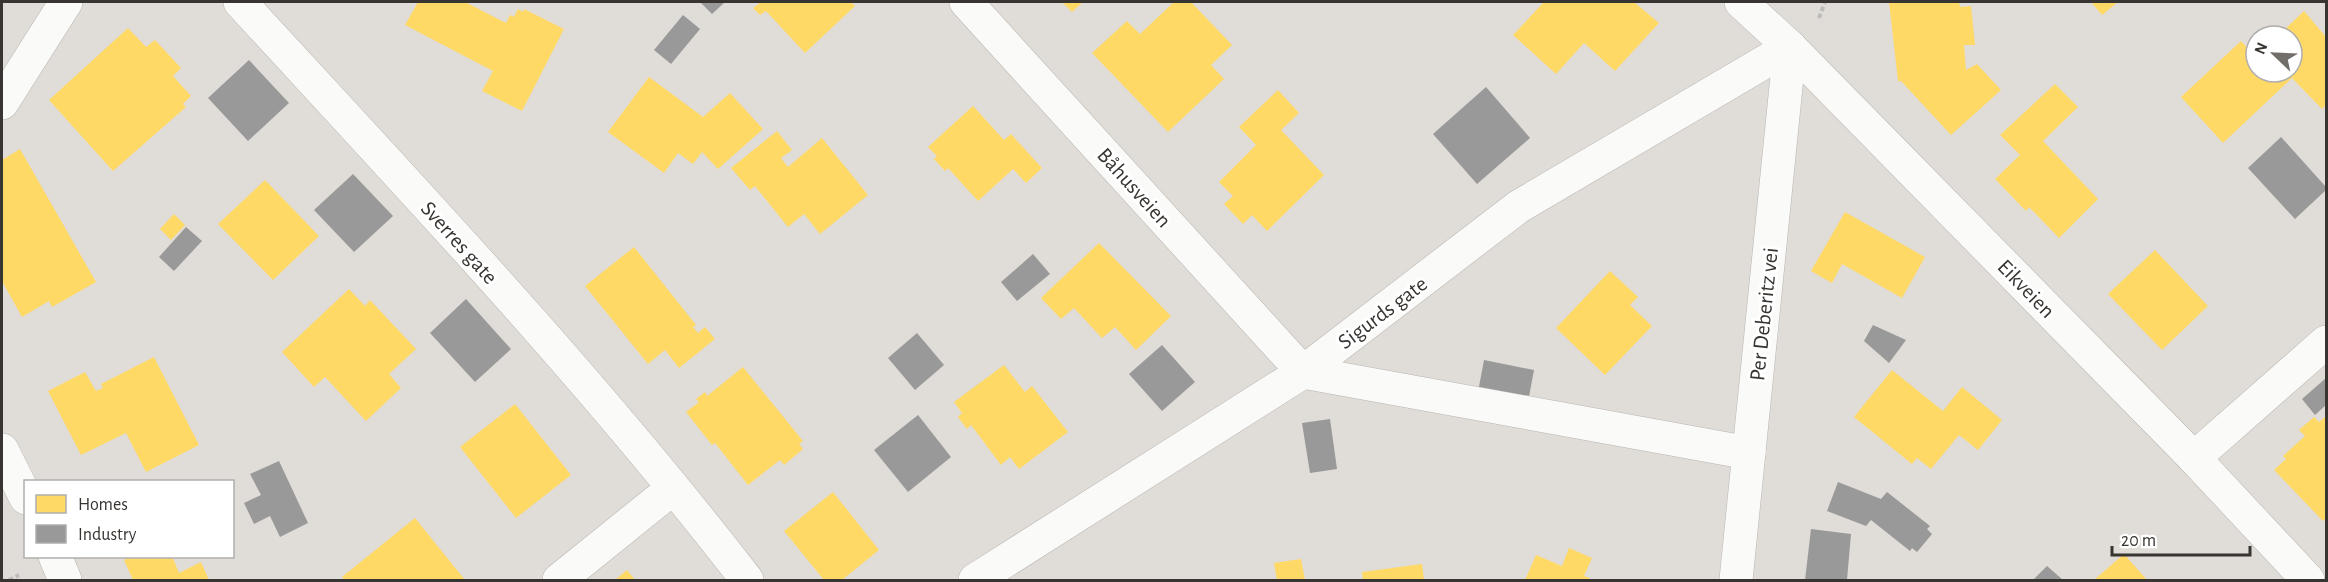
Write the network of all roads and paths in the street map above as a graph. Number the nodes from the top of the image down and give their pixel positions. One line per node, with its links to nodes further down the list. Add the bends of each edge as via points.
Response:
1 (66, 2): 6 (street)
2 (240, 2): 12 (street, Sverres gate, via 549,340)
3 (966, 2): 8 (street, Båhusveien)
4 (1741, 2): 5 (street, Eikveien)
5 (1790, 47): 8 (street, Sigurds gate, via 1518,207); 10 (street, Per Deberitz vei); 11 (street, Eikveien)
6 (2, 103)
7 (2326, 342): 11 (street)
8 (1303, 372): 10 (street); 18 (street, Sigurds gate)
9 (2, 450): 13 (street)
10 (1749, 453): 19 (street, Per Deberitz vei)
11 (2193, 458): 20 (street, Eikveien)
12 (672, 489): 16 (street); 17 (street, Sverres gate)
13 (24, 494)
14 (56, 558): 15 (street)
15 (65, 580)
16 (559, 580)
17 (747, 580)
18 (975, 580)
19 (1736, 580)
20 (2308, 580)

